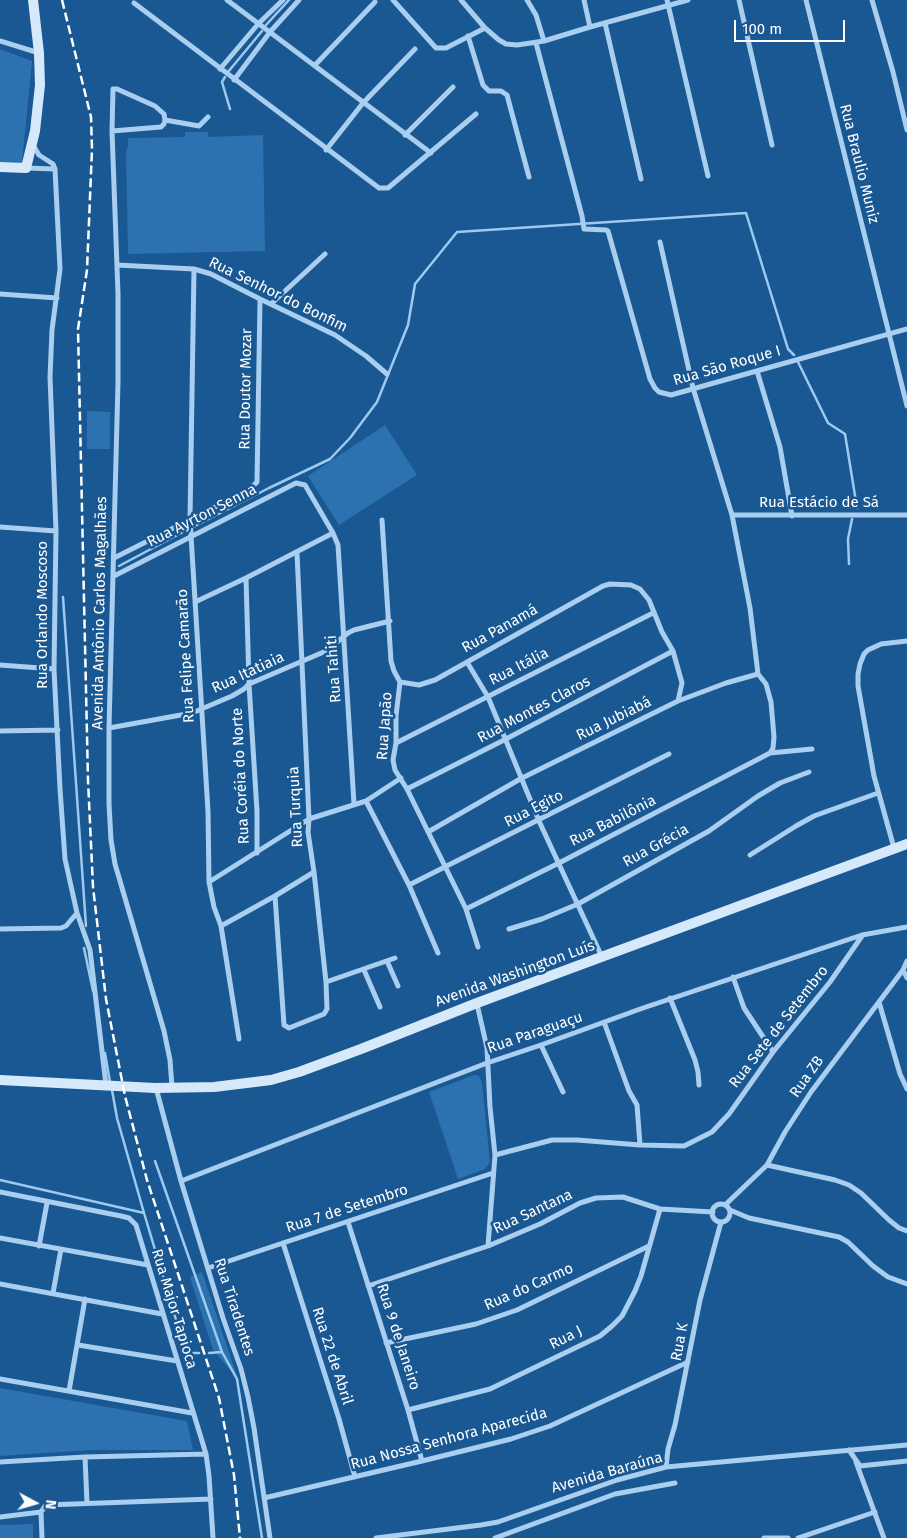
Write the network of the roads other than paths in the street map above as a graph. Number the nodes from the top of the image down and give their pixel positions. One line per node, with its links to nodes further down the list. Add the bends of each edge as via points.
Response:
1 (33, 0): 27 (main road)
2 (227, 0): 18 (street)
3 (283, 0): 18 (street)
4 (299, 0): 21 (street)
5 (394, 0): 22 (street, via 436,48 446,48)
6 (461, 0): 20 (street)
7 (527, 0): 24 (street, via 536,15)
8 (584, 0): 19 (street)
9 (667, 0): 16 (street)
10 (688, 0): 16 (street)
11 (739, 0): 40 (street)
12 (806, 0): 58 (street, Rua Braulio Muniz)
13 (872, 0): 37 (street)
14 (375, 2): 28 (street)
15 (134, 3): 29 (street)
16 (669, 6): 17 (street); 46 (street)
17 (605, 23): 19 (street); 48 (street)
18 (259, 24): 21 (street); 29 (street)
19 (590, 27): 24 (street)
20 (485, 28): 22 (street); 25 (street, via 506,44)
21 (270, 32): 28 (street); 30 (street)
22 (468, 36): 47 (street, via 483,85 489,91 501,91 507,95)
23 (0, 41): 27 (street)
24 (544, 41): 25 (street)
25 (536, 43): 61 (street, Rua São Roque I, via 583,226 586,230 608,231 654,388 667,395)
26 (415, 49): 32 (street)
27 (38, 53): 39 (main road, via 38,108)
28 (314, 65): 32 (street)
29 (220, 69): 30 (street)
30 (234, 80): 41 (street)
31 (453, 88): 38 (street)
32 (363, 103): 38 (street); 41 (street)
33 (476, 114): 42 (street)
34 (208, 117): 35 (street, via 200,126)
35 (165, 120): 36 (street, via 161,127); 36 (street, Avenida Antônio Carlos Magalhães, via 164,114 155,106 114,89)
36 (112, 130): 51 (street, Avenida Antônio Carlos Magalhães)
37 (907, 130)
38 (405, 135): 42 (street)
39 (32, 144): 44 (main road); 45 (street, via 39,155)
40 (772, 145)
41 (326, 150): 42 (street, via 382,189 388,188)
42 (431, 153)
43 (0, 167): 44 (main road)
44 (26, 168): 45 (street)
45 (56, 169): 54 (street, via 60,250)
46 (708, 176)
47 (529, 177)
48 (642, 179)
49 (660, 242): 61 (street)
50 (325, 254): 56 (street)
51 (117, 265): 52 (street, Rua Senhor do Bonfim); 75 (street, Avenida Antônio Carlos Magalhães)
52 (194, 269): 55 (street, Rua Senhor do Bonfim); 68 (street, Rua Felipe Camarão)
53 (0, 294): 54 (street)
54 (57, 298): 71 (street, Rua Orlando Moscoso, via 50,377)
55 (260, 299): 56 (street, Rua Senhor do Bonfim); 63 (street, Rua Doutor Mozar)
56 (271, 304): 60 (street, Rua Senhor do Bonfim, via 341,338)
57 (907, 329): 58 (street, Rua São Roque I)
58 (890, 334): 59 (street, Rua São Roque I); 62 (street, Rua Braulio Muniz)
59 (757, 371): 61 (street, Rua São Roque I); 67 (street, via 780,447)
60 (386, 374)
61 (694, 388): 65 (street)
62 (907, 406)
63 (258, 478): 68 (street, Rua Ayrton Senna, via 249,490)
64 (303, 483): 72 (street, Rua Tahiti); 73 (street, Rua Ayrton Senna, via 296,483)
65 (732, 515): 67 (street, Rua Estácio de Sá); 88 (street, via 750,608)
66 (907, 515): 67 (street, Rua Estácio de Sá)
67 (792, 516)
68 (190, 519): 73 (street, Rua Felipe Camarão); 75 (street, Rua Ayrton Senna)
69 (382, 520): 80 (street, Rua Japão)
70 (0, 527): 71 (street)
71 (56, 532): 87 (street, Rua Orlando Moscoso)
72 (333, 533): 74 (street); 81 (street, Rua Tahiti, via 338,545)
73 (191, 536): 76 (street, Rua Ayrton Senna); 78 (street, Rua Felipe Camarão)
74 (297, 553): 77 (street); 85 (street, Rua Turquia)
75 (114, 558): 76 (street, Avenida Antônio Carlos Magalhães)
76 (114, 576): 94 (street, Avenida Antônio Carlos Magalhães)
77 (246, 578): 78 (street); 90 (street, Rua Coréia do Norte)
78 (195, 602): 93 (street, Rua Felipe Camarão)
79 (653, 612): 83 (street); 84 (street, Rua Panamá, via 640,589 610,584); 91 (street, Rua Itália)
80 (390, 621): 81 (street, Rua Itatiaia, via 354,630); 89 (street, Rua Japão, via 391,661)
81 (345, 636): 85 (street, Rua Itatiaia, via 326,651); 108 (street, Rua Tahiti)
82 (907, 641): 106 (street, via 874,647 864,654 860,664 858,686)
83 (673, 651): 92 (street, via 682,683); 97 (street, Rua Montes Claros)
84 (467, 662): 89 (street, Rua Panamá, via 426,684); 91 (street)
85 (301, 663): 90 (street, Rua Itatiaia); 109 (street, Rua Turquia)
86 (0, 665): 87 (street)
87 (54, 669): 95 (street, Rua Orlando Moscoso)
88 (758, 674): 92 (street, Rua Jubiabá, via 726,682); 100 (street, via 766,684 771,702 774,737)
89 (400, 682): 98 (street, Rua Japão)
90 (249, 684): 93 (street, Rua Itatiaia, via 240,692); 114 (street, Rua Coréia do Norte)
91 (488, 698): 97 (street); 98 (street, Rua Itália)
92 (678, 701): 104 (street, Rua Jubiabá)
93 (201, 709): 94 (street, Rua Itatiaia); 119 (street, Rua Felipe Camarão)
94 (109, 728): 155 (street, Avenida Antônio Carlos Magalhães, via 109,804 115,864 164,1031)
95 (58, 730): 96 (street); 124 (street, Rua Orlando Moscoso, via 65,859)
96 (0, 731)
97 (506, 739): 104 (street); 105 (street, Rua Montes Claros)
98 (396, 743): 103 (street, Rua Japão, via 392,760)
99 (812, 749): 100 (street)
100 (770, 753): 116 (street, Rua Babilônia)
101 (669, 754): 110 (street, Rua Egito)
102 (809, 772): 122 (street, Rua Grécia, via 780,783 709,831)
103 (401, 778): 105 (street, Rua Japão); 107 (street)
104 (522, 778): 110 (street); 111 (street, Rua Jubiabá)
105 (407, 789): 111 (street, Rua Japão)
106 (878, 793): 113 (street); 115 (street, via 814,816)
107 (366, 801): 108 (street); 120 (street)
108 (354, 804): 109 (street)
109 (309, 819): 114 (street); 118 (street, Rua Turquia)
110 (539, 821): 116 (street); 117 (street, Rua Egito)
111 (428, 832): 117 (street, Rua Japão)
112 (907, 844): 113 (main road, Avenida Washington Luís)
113 (894, 848): 133 (main road, Avenida Washington Luís)
114 (257, 853): 119 (street)
115 (750, 855)
116 (559, 863): 122 (street); 123 (street, Rua Babilônia)
117 (445, 868): 120 (street, Rua Egito); 123 (street, Rua Japão)
118 (314, 872): 121 (street); 140 (street, Rua Turquia)
119 (209, 882): 125 (street, Rua Felipe Camarão)
120 (409, 885): 131 (street)
121 (275, 896): 125 (street); 140 (street, Rua Turquia, via 284,1024 287,1027 326,1013)
122 (578, 904): 128 (street, Rua Grécia); 133 (street)
123 (466, 909): 130 (street, Rua Japão)
124 (77, 913): 126 (street, via 60,928); 153 (street, Rua Orlando Moscoso, via 90,950 100,1047)
125 (221, 926): 147 (street, Rua Felipe Camarão)
126 (0, 928)
127 (906, 928): 129 (street, Rua Paraguaçu)
128 (509, 929)
129 (862, 936): 138 (street, Rua Paraguaçu); 149 (street, Rua Sete de Setembro, via 830,982)
130 (478, 947)
131 (438, 953)
132 (395, 958): 134 (street)
133 (602, 958): 144 (main road, Avenida Washington Luís)
134 (387, 961): 136 (street); 141 (street)
135 (907, 961): 137 (street, Rua ZB)
136 (364, 970): 140 (street); 145 (street)
137 (903, 970): 139 (street); 143 (street, Rua ZB)
138 (733, 977): 142 (street, Rua Paraguaçu); 149 (street, via 744,1008)
139 (907, 978)
140 (326, 982)
141 (398, 986)
142 (670, 998): 146 (street, Rua Paraguaçu); 152 (street, via 698,1072)
143 (879, 1002): 156 (street); 160 (street, Rua ZB, via 807,1098)
144 (477, 1003): 150 (street, via 486,1039); 155 (main road, Avenida Washington Luís, via 271,1080)
145 (380, 1006)
146 (604, 1022): 148 (street, Rua Paraguaçu); 158 (street, via 637,1105)
147 (239, 1039)
148 (541, 1045): 150 (street, Rua Paraguaçu); 157 (street)
149 (773, 1052): 158 (street, Rua Sete de Setembro, via 729,1114 712,1132 684,1146)
150 (487, 1063): 159 (street); 162 (street, Rua Paraguaçu)
151 (0, 1080): 153 (main road, Avenida Washington Luís)
152 (699, 1085)
153 (114, 1086): 154 (main road, Avenida Washington Luís)
154 (155, 1088): 155 (main road, Avenida Washington Luís); 162 (street, Rua Tiradentes)
155 (172, 1088)
156 (907, 1089)
157 (563, 1092)
158 (640, 1146): 159 (street, via 552,1140)
159 (495, 1156): 161 (street)
160 (767, 1165): 165 (street, Rua ZB); 171 (street, via 848,1185 899,1228)
161 (493, 1173): 169 (street, Rua 7 de Setembro); 175 (street)
162 (181, 1181): 179 (street, Rua Tiradentes)
163 (0, 1192): 164 (street, Rua Major Tapioca)
164 (47, 1203): 174 (street); 178 (street, Rua Major Tapioca, via 129,1218 136,1225)
165 (725, 1205): 167 (street); 168 (street, via 718,1204)
166 (660, 1209): 168 (street, Rua Santana); 175 (street, Rua Santana, via 623,1197 596,1198); 176 (street, Rua J)
167 (730, 1210): 170 (street, via 728,1218); 181 (street, via 750,1218 839,1237 888,1277)
168 (712, 1212): 170 (street, via 715,1219)
169 (348, 1222): 173 (street, Rua 7 de Setembro); 182 (street, Rua 9 de Janeiro)
170 (722, 1222): 189 (street, Rua K, via 700,1300)
171 (907, 1230)
172 (0, 1238): 174 (street)
173 (283, 1243): 179 (street, Rua 7 de Setembro); 203 (street, Rua 22 de Abril)
174 (39, 1246): 177 (street)
175 (488, 1246): 182 (street, Rua Santana)
176 (649, 1246): 186 (street, Rua do Carmo, via 507,1314); 192 (street, Rua J, via 628,1306 600,1336 490,1389)
177 (61, 1249): 178 (street); 183 (street)
178 (148, 1265): 185 (street, Rua Major Tapioca)
179 (208, 1268): 205 (street, Rua Tiradentes, via 248,1397)
180 (0, 1284): 183 (street)
181 (907, 1284)
182 (368, 1286): 186 (street, Rua 9 de Janeiro)
183 (53, 1293): 184 (street)
184 (85, 1299): 185 (street); 187 (street)
185 (162, 1314): 188 (street, Rua Major Tapioca)
186 (386, 1343): 192 (street, Rua 9 de Janeiro)
187 (78, 1345): 188 (street); 191 (street)
188 (177, 1361): 193 (street, Rua Major Tapioca)
189 (688, 1362): 198 (street, Rua Nossa Senhora Aparecida, via 550,1426); 202 (street, Rua K)
190 (0, 1379): 191 (street)
191 (70, 1391): 193 (street)
192 (408, 1410): 198 (street, Rua 9 de Janeiro)
193 (192, 1413): 196 (street, Rua Major Tapioca)
194 (907, 1445): 195 (street, Avenida Baraúna)
195 (849, 1450): 201 (street); 202 (street, Avenida Baraúna)
196 (206, 1454): 197 (street); 206 (street, Rua Major Tapioca)
197 (85, 1457): 200 (street); 207 (street)
198 (422, 1461): 203 (street, Rua Nossa Senhora Aparecida)
199 (907, 1461): 201 (street, via 860,1466)
200 (0, 1462)
201 (856, 1462): 209 (street)
202 (666, 1467): 214 (street, Avenida Baraúna, via 617,1480 498,1522)
203 (355, 1477): 205 (street, Rua Nossa Senhora Aparecida)
204 (675, 1483): 215 (street, via 615,1494)
205 (264, 1498): 213 (street, Rua Tiradentes)
206 (211, 1499): 207 (street); 212 (street, Rua Major Tapioca)
207 (87, 1503): 208 (street, via 50,1504)
208 (41, 1512): 210 (street); 211 (street)
209 (875, 1512): 218 (street); 219 (street)
210 (0, 1517)
211 (42, 1538)
212 (213, 1538)
213 (270, 1538)
214 (376, 1538)
215 (495, 1538)
216 (764, 1538): 217 (street)
217 (788, 1538)
218 (798, 1538)
219 (884, 1538)

